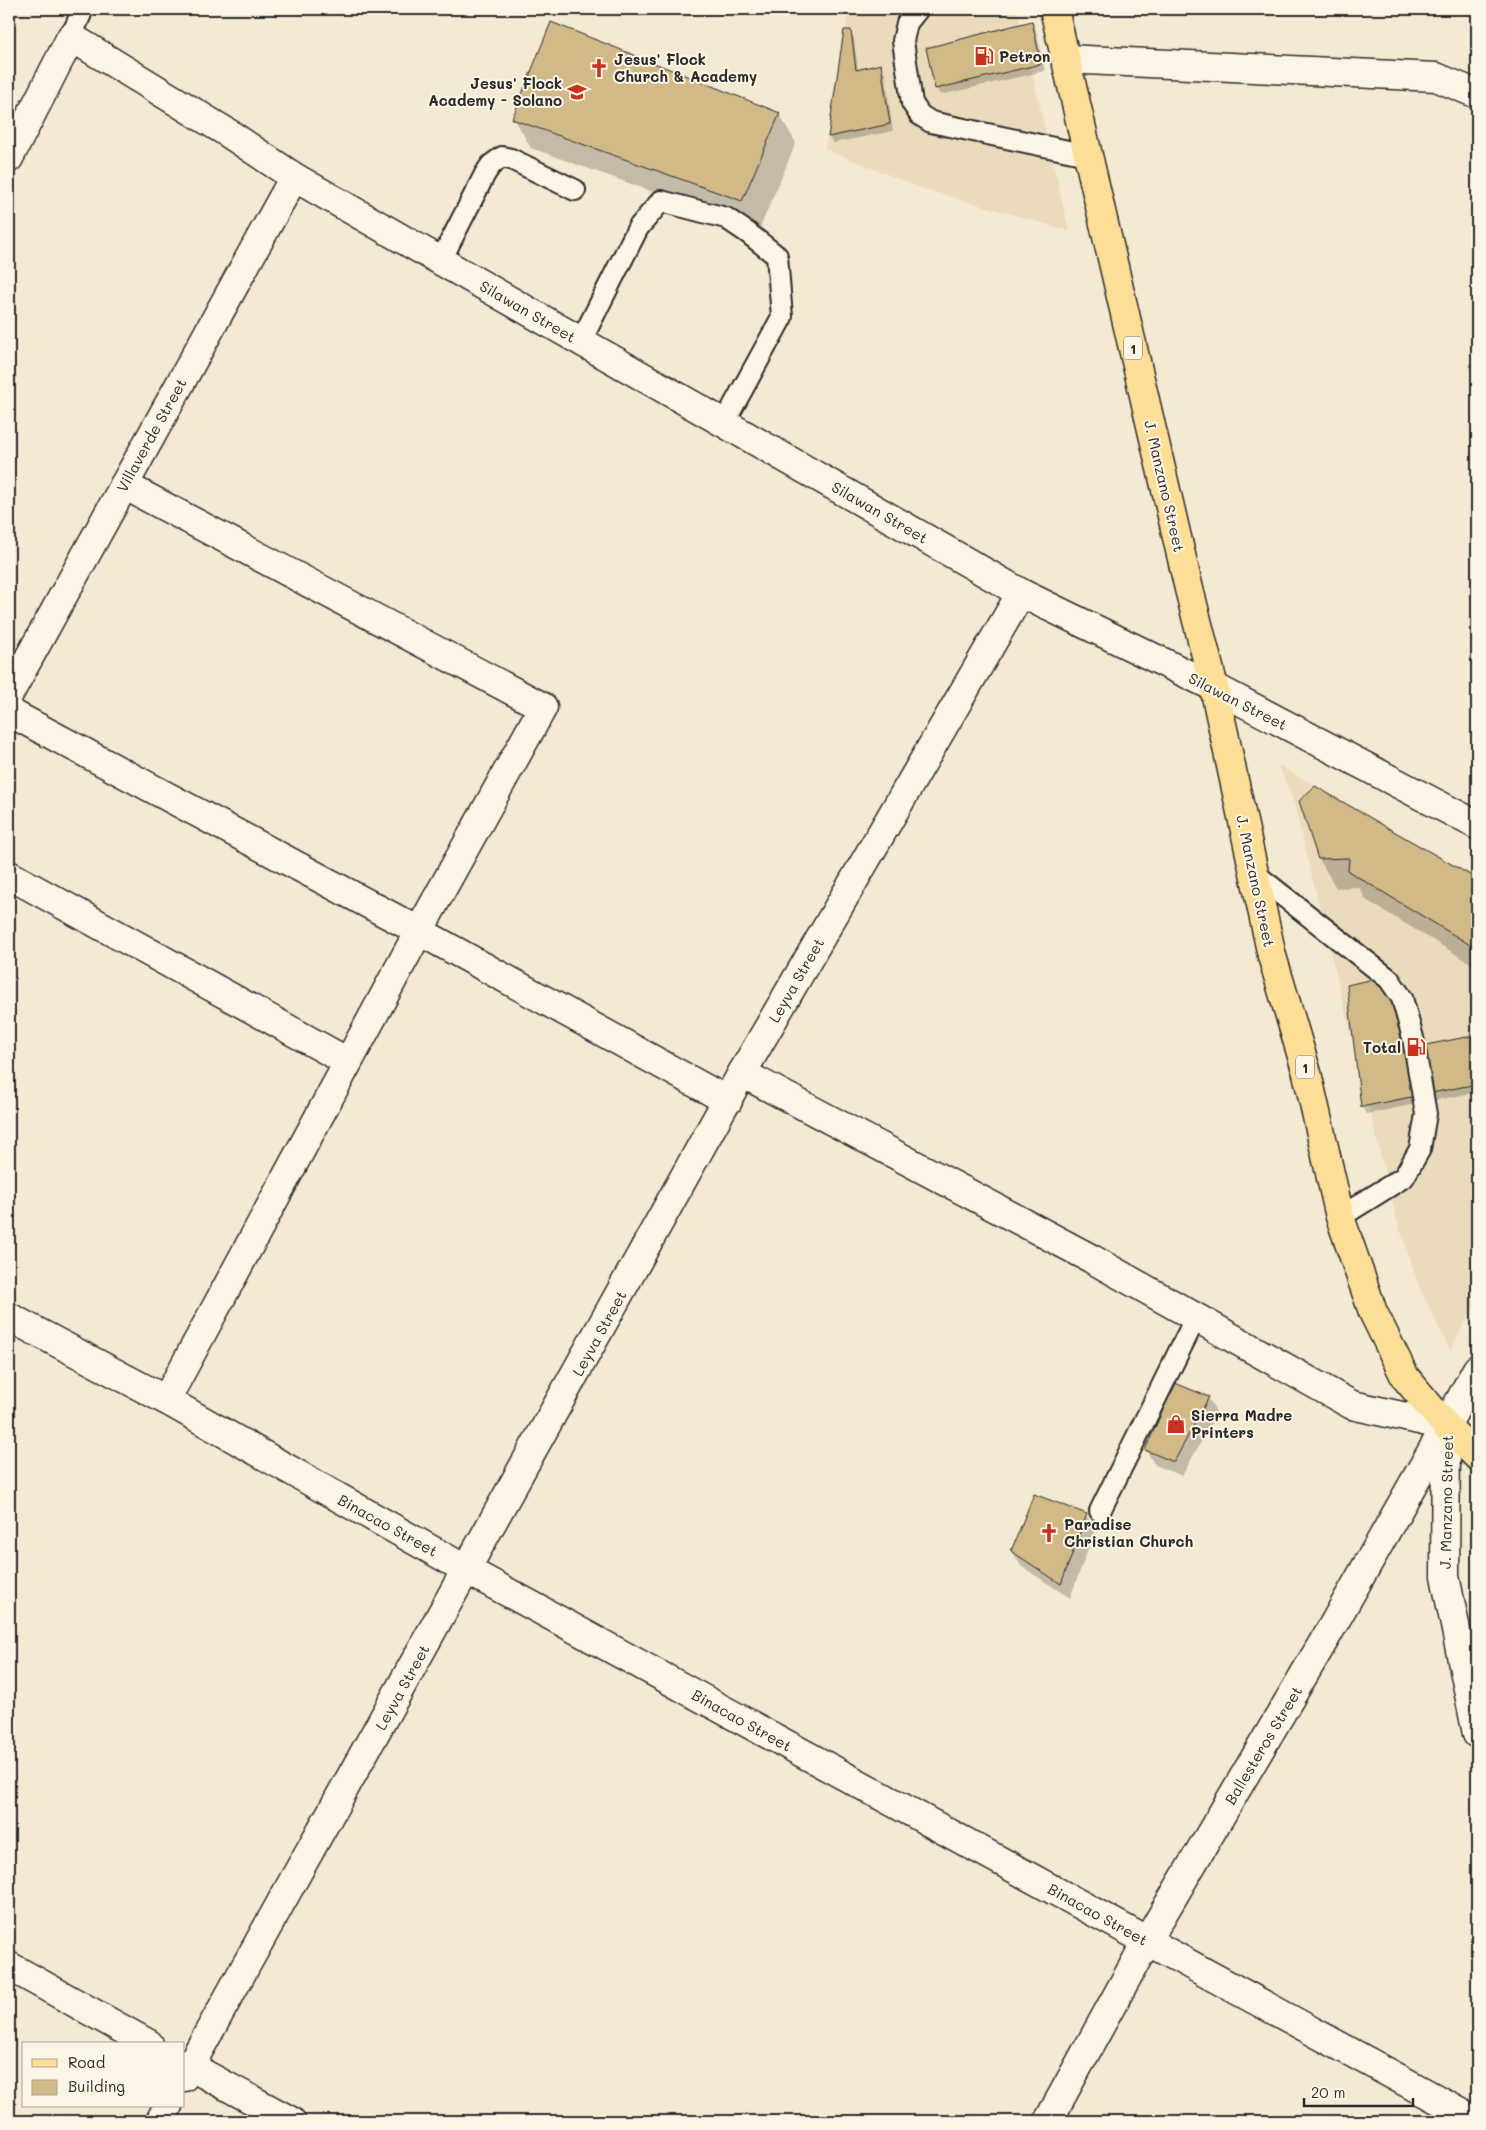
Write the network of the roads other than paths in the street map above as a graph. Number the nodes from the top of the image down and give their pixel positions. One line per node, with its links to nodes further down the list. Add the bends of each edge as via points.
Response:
1 (83, 9): 4 (lane)
2 (918, 9): 7 (lane, via 907,23 903,41 912,103 920,115 931,122)
3 (1054, 9): 5 (main road, J. Manzano Street / 1)
4 (71, 37): 8 (street); 9 (street, Silawan Street)
5 (1066, 59): 6 (street, via 1436,76); 7 (main road, J. Manzano Street / 1)
6 (1477, 94)
7 (1087, 155): 16 (main road, J. Manzano Street / 1)
8 (9, 158)
9 (294, 177): 11 (street, Silawan Street); 14 (street, Villaverde Street)
10 (575, 190): 11 (lane, via 502,158 485,174)
11 (441, 260): 12 (street, Silawan Street)
12 (581, 341): 13 (street, Silawan Street); 13 (lane, via 638,228 661,201 726,218 777,256 782,317)
13 (724, 423): 15 (street, Silawan Street)
14 (124, 485): 17 (street, Villaverde Street); 22 (street, via 544,707)
15 (1021, 593): 16 (street, Silawan Street); 24 (street, Leyva Street)
16 (1214, 687): 19 (street, Silawan Street); 20 (main road, J. Manzano Street / 1)
17 (9, 694)
18 (9, 712): 22 (street)
19 (1477, 825)
20 (1254, 873): 26 (main road, J. Manzano Street / 1, via 1272,956 1307,1073); 26 (lane, via 1389,979 1402,998 1411,1030 1426,1114 1420,1149 1404,1177)
21 (9, 876): 23 (street)
22 (419, 931): 23 (street); 25 (street)
23 (348, 1062): 30 (street)
24 (742, 1073): 25 (street, Leyva Street); 28 (street)
25 (728, 1101): 34 (street, Leyva Street)
26 (1340, 1217): 31 (main road, J. Manzano Street / 1, via 1373,1312 1405,1377)
27 (9, 1317): 30 (street, Binacao Street)
28 (1196, 1317): 31 (street, via 1352,1404); 33 (lane)
29 (1477, 1369): 31 (street, Ballesteros Street)
30 (166, 1400): 34 (street, Binacao Street)
31 (1446, 1426): 32 (main road, 1); 35 (street, J. Manzano Street, via 1445,1576); 36 (street, Ballesteros Street)
32 (1477, 1456)
33 (1100, 1511)
34 (467, 1570): 36 (street, Binacao Street); 39 (street, Leyva Street)
35 (1477, 1734)
36 (1147, 1941): 43 (street, Ballesteros Street); 44 (street, Binacao Street)
37 (9, 1966): 38 (street)
38 (145, 2042)
39 (186, 2069): 42 (street)
40 (167, 2108): 41 (street)
41 (160, 2121)
42 (291, 2121)
43 (1048, 2121)
44 (1477, 2121)

